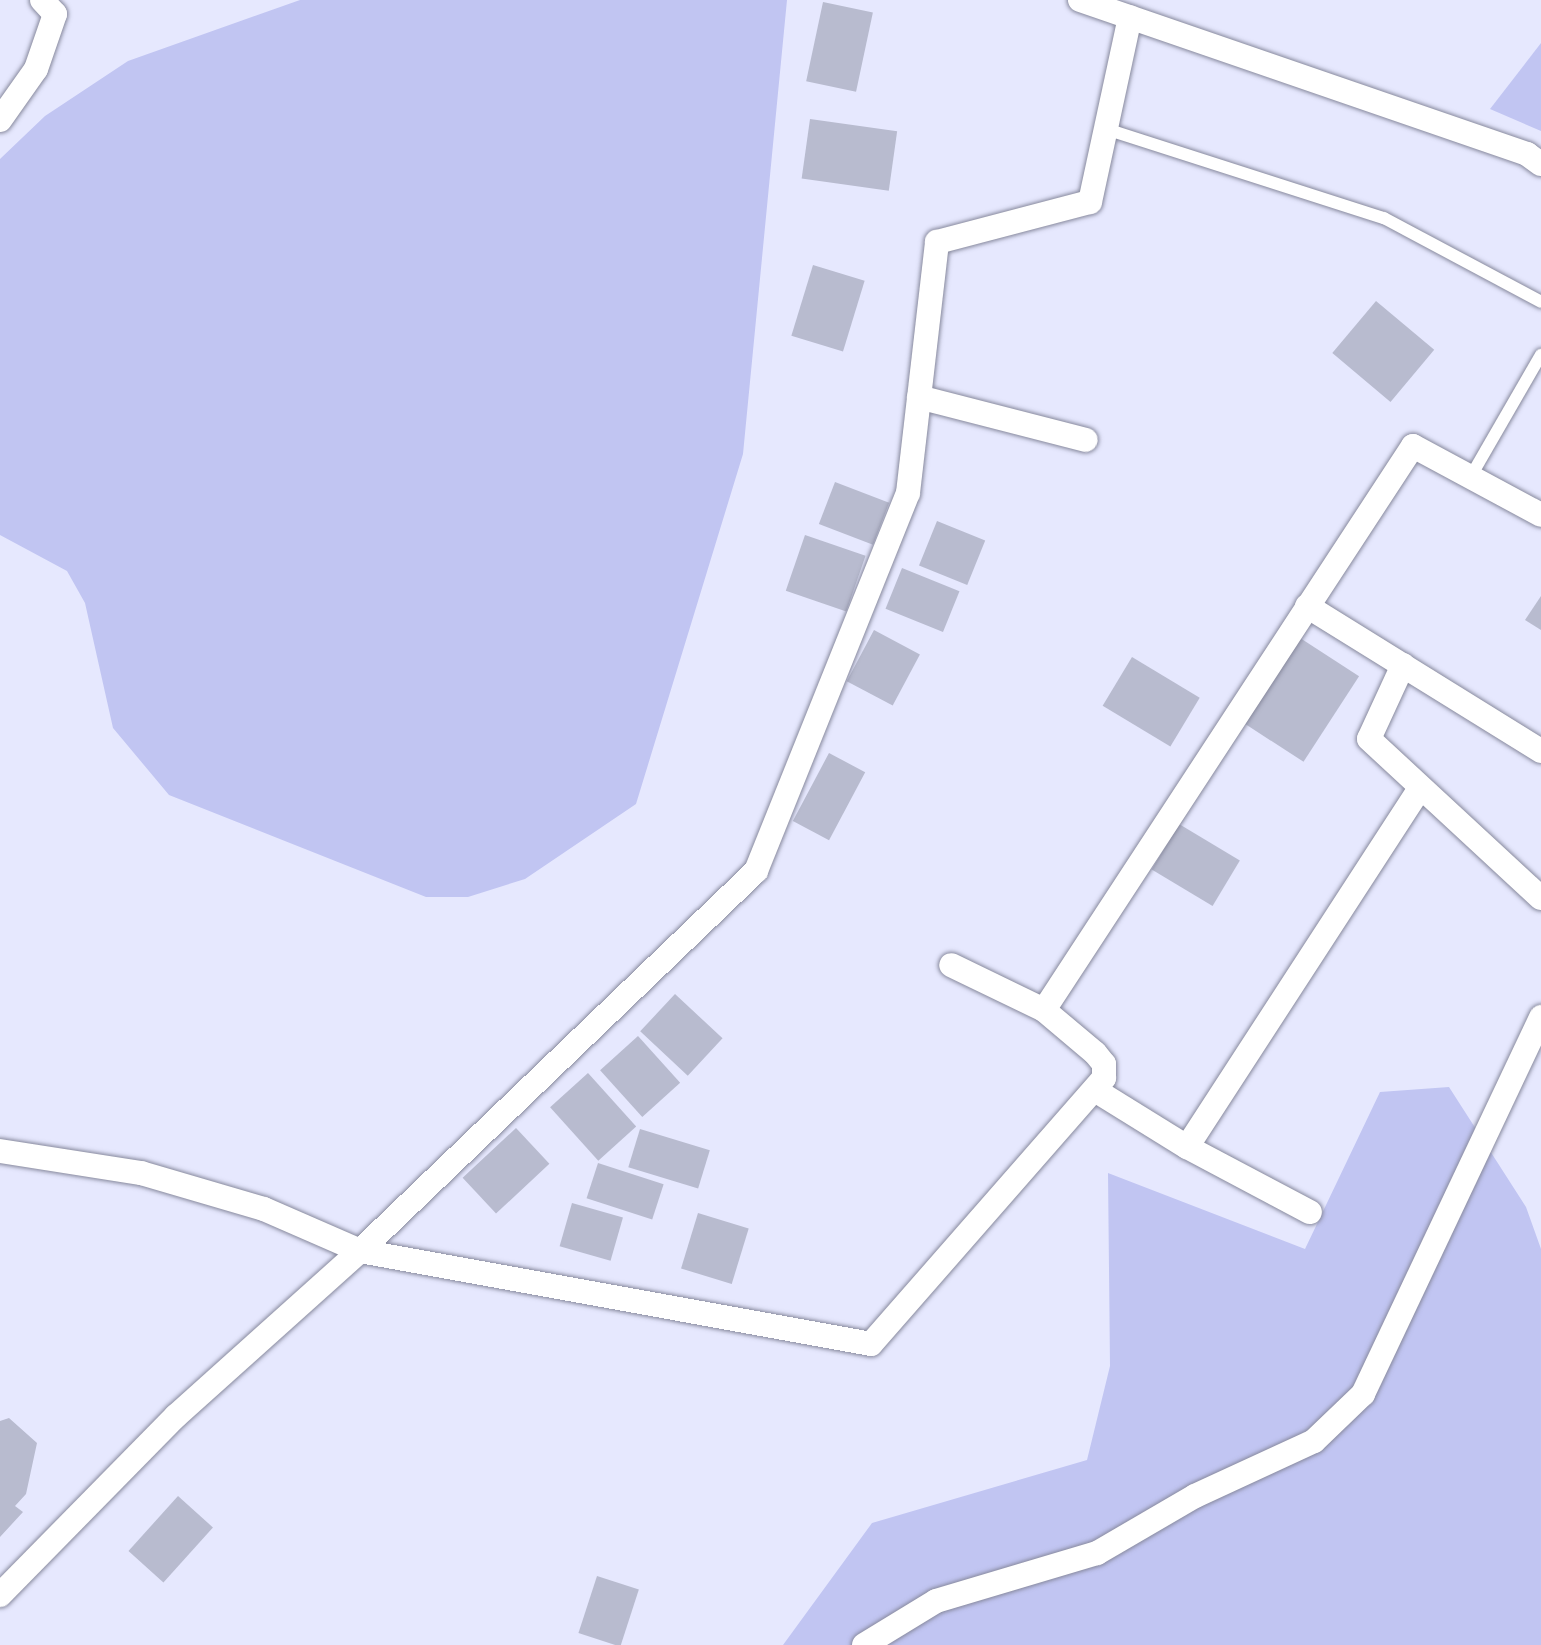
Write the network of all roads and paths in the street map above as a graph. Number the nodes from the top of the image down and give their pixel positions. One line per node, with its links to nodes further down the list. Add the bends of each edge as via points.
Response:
1 (1080, 0): 3 (street)
2 (54, 5): 4 (street, via 36,69)
3 (1130, 17): 5 (street); 6 (street, via 1527,154)
4 (0, 120)
5 (1106, 129): 7 (lane, via 1384,218); 9 (street, via 1090,202 937,242)
6 (1541, 164)
7 (1541, 302)
8 (1541, 355): 11 (lane)
9 (919, 397): 10 (street); 25 (street, via 908,493 756,871)
10 (1086, 440)
11 (1471, 476): 12 (street); 13 (street, via 1413,446)
12 (1541, 515)
13 (1307, 606): 14 (street); 19 (street)
14 (1403, 665): 15 (street); 16 (street, via 1369,739)
15 (1541, 751)
16 (1420, 788): 17 (street); 22 (street)
17 (1541, 898)
18 (951, 965): 19 (street)
19 (1044, 1010): 21 (street, via 1104,1064 1104,1078)
20 (1541, 1017): 27 (street, via 1363,1394 1314,1441 1195,1496 1097,1553 936,1601)
21 (1095, 1090): 22 (street); 25 (street, via 871,1344)
22 (1187, 1147): 24 (street)
23 (0, 1151): 25 (street, via 141,1173 264,1209)
24 (1310, 1212)
25 (360, 1251): 26 (street, via 176,1416)
26 (0, 1595)
27 (864, 1645)

